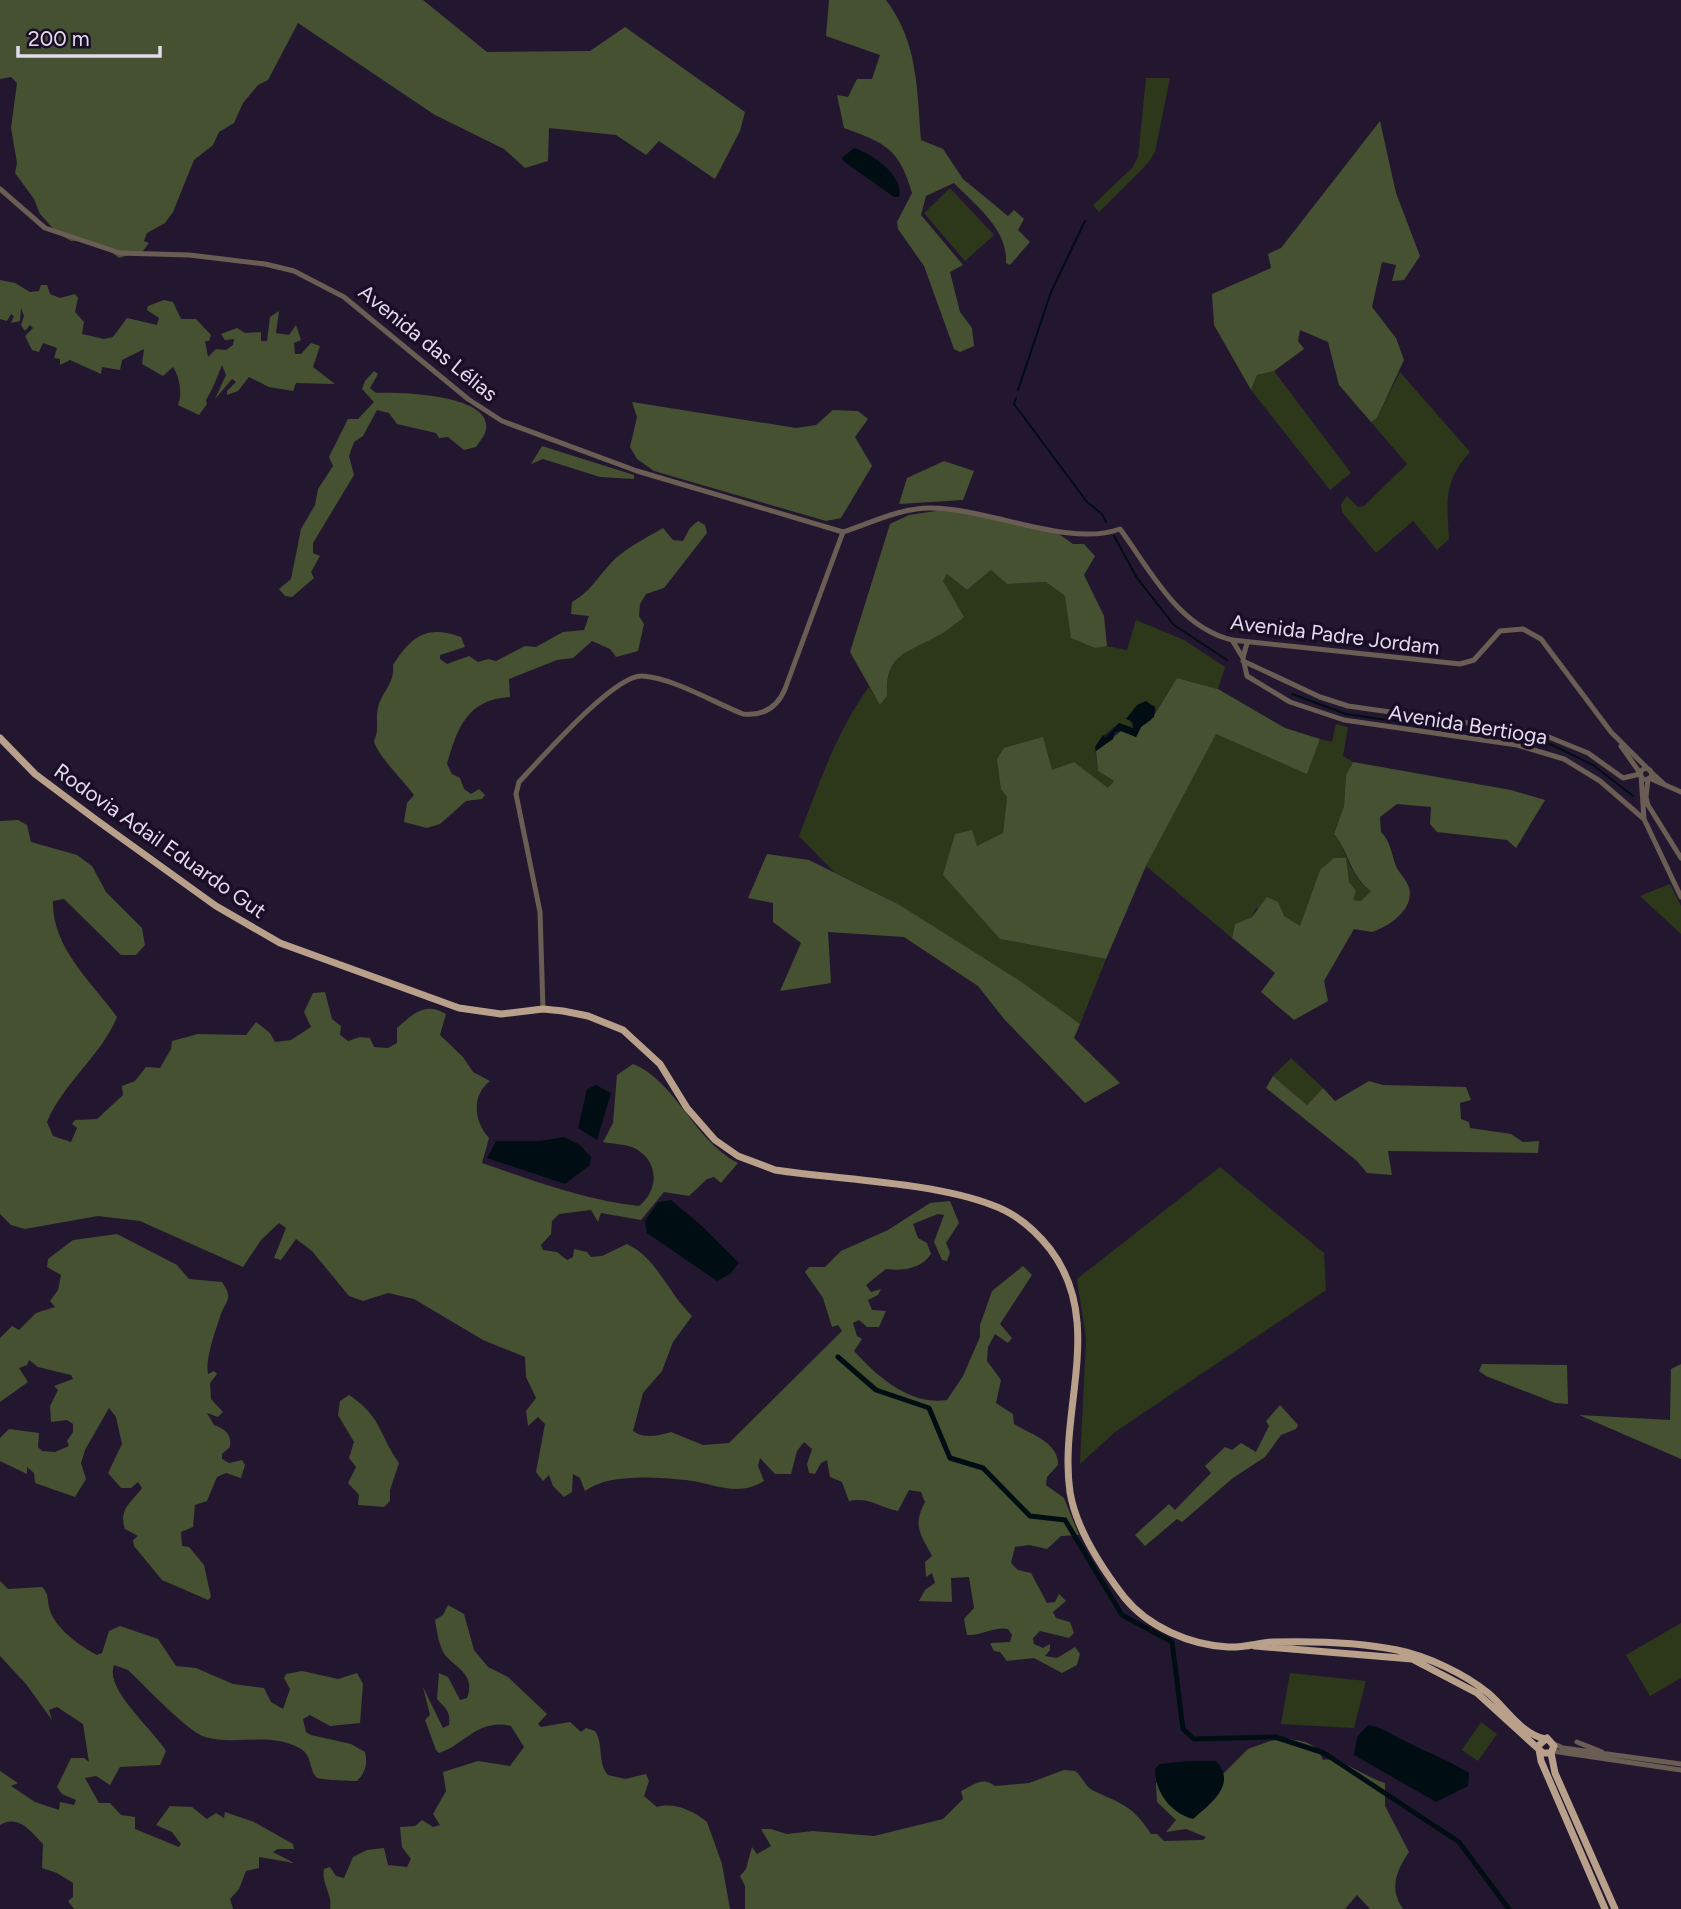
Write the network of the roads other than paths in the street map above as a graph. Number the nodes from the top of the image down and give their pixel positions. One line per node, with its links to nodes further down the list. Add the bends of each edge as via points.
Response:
1 (0, 189): 2 (street, Avenida das Lélias, via 44,228 120,253 189,255 294,271 344,297 468,400 502,421 637,471)
2 (843, 532): 3 (street, Avenida Padre Jordam, via 906,511 931,508 991,515 1088,536 1120,528 1187,618 1209,634); 16 (street, via 777,704 760,713 743,714 647,676 632,676 601,699 519,782 516,794 541,924)
3 (1232, 640): 4 (street, Avenida Padre Jordam); 5 (street)
4 (1247, 643): 5 (street); 8 (street, Avenida Padre Jordam, via 1460,664 1474,660 1500,631 1523,629 1541,639)
5 (1243, 660): 6 (street, Avenida Bertioga); 7 (street, Avenida Bertioga, via 1250,678)
6 (1286, 682): 7 (street); 10 (street, Avenida Bertioga, via 1348,706 1529,731 1588,754 1623,778)
7 (1279, 697): 13 (street, Avenida Bertioga, via 1371,725 1547,752 1600,781)
8 (1611, 732): 10 (street); 11 (street)
9 (0, 738): 16 (main road, Rodovia Adail Eduardo Gut, via 35,774 94,818 216,906 280,943 459,1008 501,1014)
10 (1641, 774): 11 (street); 11 (street); 13 (street)
11 (1649, 774): 12 (street); 14 (street, via 1646,797)
12 (1681, 792)
13 (1644, 819): 15 (street, Avenida Bertioga)
14 (1681, 858)
15 (1680, 893)
16 (543, 1009): 17 (main road, Rodovia Adail Eduardo Gut, via 588,1016 634,1037 660,1063 687,1108 716,1140 746,1160 775,1170 966,1196 1006,1211 1032,1230 1063,1270 1076,1310 1069,1477 1079,1522 1090,1545 1124,1598 1158,1626 1209,1645)
17 (1254, 1646): 18 (main road, Rodovia Adail Eduardo Gut, via 1282,1642 1409,1653 1483,1690 1528,1732); 20 (main road, Rodovia Adail Eduardo Gut, via 1412,1659 1477,1693)
18 (1545, 1738): 20 (main road); 21 (main road, Rodovia Adail Eduardo Gut)
19 (1577, 1742): 22 (street)
20 (1539, 1747): 21 (main road, via 1543,1753); 25 (main road)
21 (1552, 1749): 22 (street); 24 (street); 26 (main road, via 1555,1773)
22 (1608, 1755): 23 (street)
23 (1681, 1764)
24 (1681, 1770)
25 (1605, 1909)
26 (1615, 1909)

